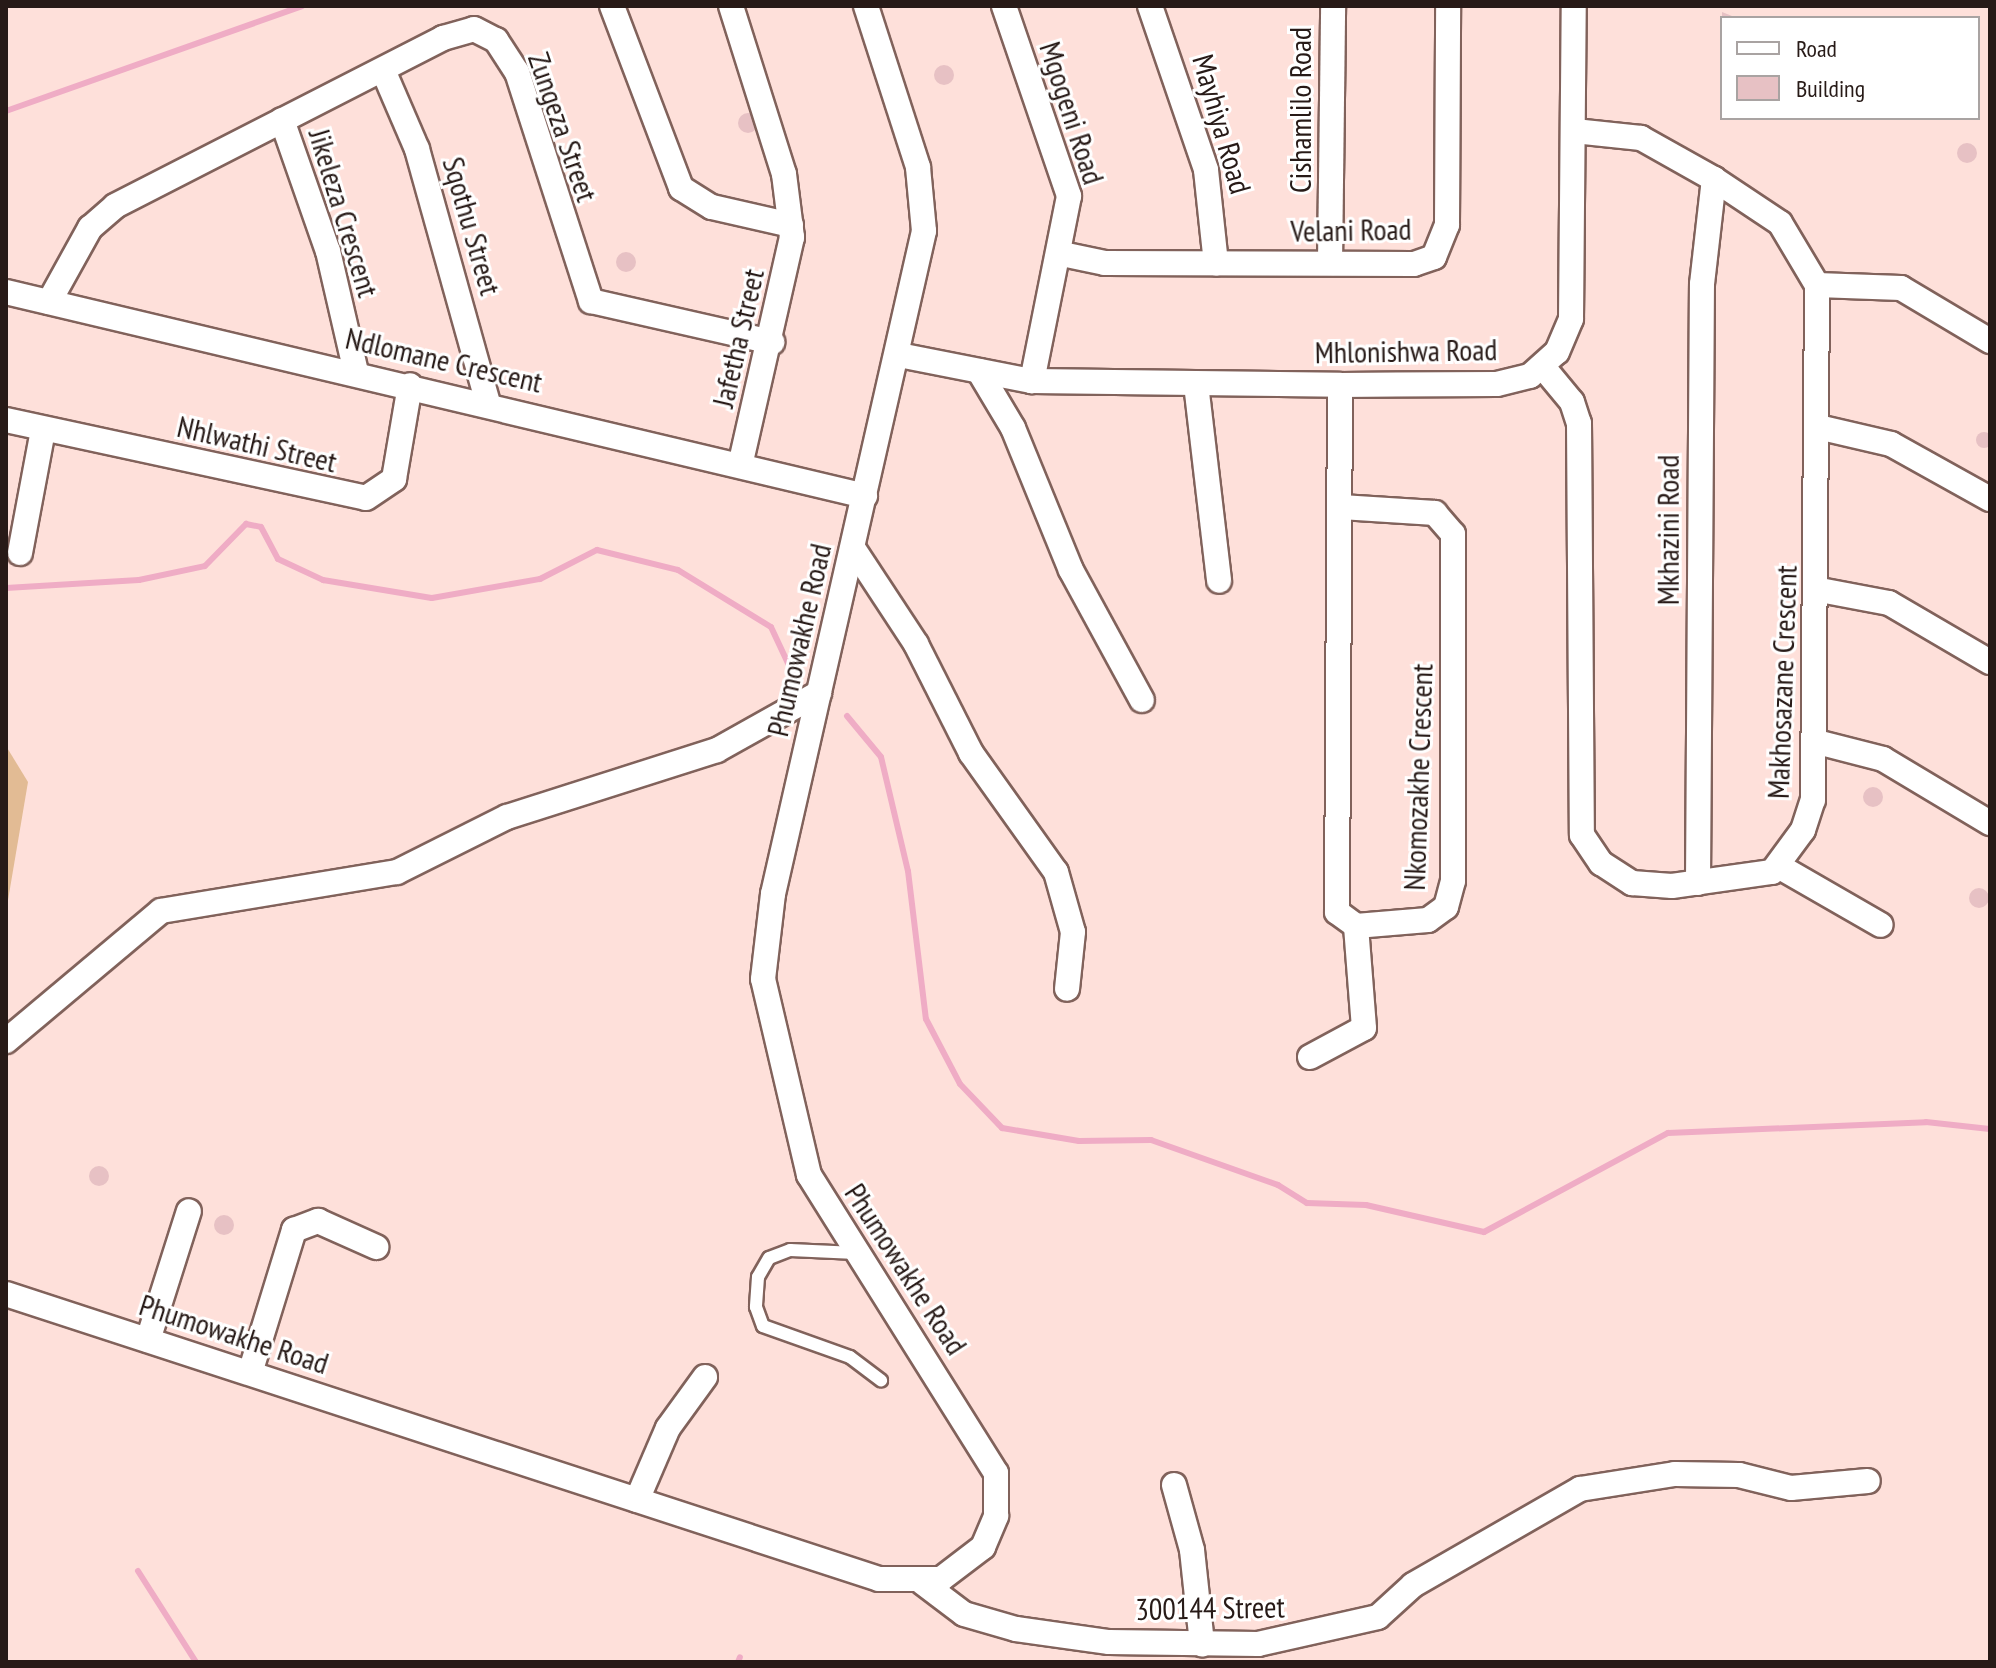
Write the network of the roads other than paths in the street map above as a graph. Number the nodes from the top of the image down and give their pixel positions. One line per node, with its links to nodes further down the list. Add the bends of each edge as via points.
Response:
1 (612, 6): 13 (street, via 681,188 712,207)
2 (731, 6): 13 (street, Jafetha Street, via 784,174)
3 (866, 6): 22 (street, Phumowakhe Road, via 926,215)
4 (1004, 6): 14 (street, Mgogeni Road, via 1066,181)
5 (1150, 6): 15 (street, Mayhiya Road, via 1206,170)
6 (1333, 6): 16 (street, Cishamlilo Road)
7 (1448, 6): 16 (street, Velani Road, via 1445,242 1434,257 1414,264)
8 (1574, 6): 11 (street)
9 (383, 70): 10 (street, Zungeza Street); 21 (street, Zungeza Street, via 463,29 496,40 517,72 584,294 601,307); 30 (street, Sqothu Street, via 417,149)
10 (282, 120): 19 (street, Zungeza Street, via 100,217); 25 (street, Jikeleza Crescent, via 328,251)
11 (1574, 131): 12 (street, via 1641,138); 23 (street, via 1571,319)
12 (1714, 179): 17 (street, via 1780,223); 48 (street, Mkhazini Road, via 1702,284)
13 (791, 225): 21 (street, Jafetha Street)
14 (1062, 254): 15 (street, Velani Road, via 1105,263); 26 (street, Mgogeni Road)
15 (1216, 263): 16 (street, Velani Road)
16 (1330, 263)
17 (1817, 285): 20 (street, via 1901,288); 32 (street, Makhosazane Crescent)
18 (6, 292): 19 (street, Ndlomane Crescent)
19 (49, 302): 25 (street, Ndlomane Crescent)
20 (1990, 341)
21 (772, 342): 34 (street, Jafetha Street)
22 (899, 355): 24 (street, Mhlonishwa Road); 35 (street, Phumowakhe Road)
23 (1543, 367): 29 (street, Mhlonishwa Road, via 1497,384); 48 (street, via 1572,402 1579,423 1582,835 1615,876 1651,886)
24 (979, 371): 26 (street, Mhlonishwa Road); 44 (street, via 1013,428 1071,570)
25 (356, 372): 28 (street, Ndlomane Crescent)
26 (1032, 381): 27 (street, Mhlonishwa Road)
27 (1196, 384): 29 (street, Mhlonishwa Road); 40 (street)
28 (410, 385): 30 (street, Ndlomane Crescent); 33 (street, Nhlwathi Street, via 394,479 366,498)
29 (1340, 385): 37 (street)
30 (488, 404): 34 (street, Ndlomane Crescent)
31 (6, 420): 33 (street, Nhlwathi Street)
32 (1818, 427): 36 (street, via 1891,444); 41 (street, Makhosazane Crescent)
33 (43, 430): 39 (street)
34 (740, 465): 35 (street, Ndlomane Crescent)
35 (865, 496): 38 (street, Phumowakhe Road)
36 (1990, 499)
37 (1341, 507): 50 (street, via 1336,902 1341,919); 50 (street, Nkomozakhe Crescent, via 1435,513 1453,534 1450,895 1428,920)
38 (853, 548): 43 (street, Phumowakhe Road); 51 (street, via 916,644 971,753 1056,872 1073,932)
39 (20, 553)
40 (1219, 581)
41 (1820, 590): 42 (street, via 1889,603); 45 (street, Makhosazane Crescent)
42 (1990, 662)
43 (819, 693): 52 (street, via 717,750 507,817 397,872 161,911); 56 (street, Phumowakhe Road, via 773,894 763,979 797,1141)
44 (1142, 700)
45 (1817, 742): 46 (street, via 1883,759); 47 (street, Makhosazane Crescent, via 1813,800)
46 (1990, 823)
47 (1780, 867): 48 (street); 49 (street)
48 (1698, 883)
49 (1881, 925)
50 (1356, 926): 53 (street, via 1364,1028)
51 (1067, 989)
52 (6, 1041)
53 (1310, 1057)
54 (189, 1211): 58 (street)
55 (376, 1247): 59 (street, via 318,1221 294,1230)
56 (856, 1253): 61 (lane, via 790,1250 769,1258 758,1277 756,1307 763,1326 850,1357); 65 (street, Phumowakhe Road, via 996,1473 996,1516 983,1547 958,1570)
57 (6, 1294): 58 (street, Phumowakhe Road)
58 (148, 1340): 59 (street, Phumowakhe Road)
59 (250, 1373): 64 (street, Phumowakhe Road)
60 (705, 1377): 64 (street, via 673,1419)
61 (881, 1380)
62 (1868, 1481): 66 (street, 300144 Street, via 1791,1488 1739,1475 1675,1474 1567,1494 1413,1585 1363,1624 1277,1642)
63 (1174, 1485): 66 (street, via 1192,1550)
64 (637, 1500): 65 (street, Phumowakhe Road, via 879,1579)
65 (923, 1583): 66 (street, 300144 Street, via 964,1614 996,1625 1109,1642)
66 (1202, 1644)

